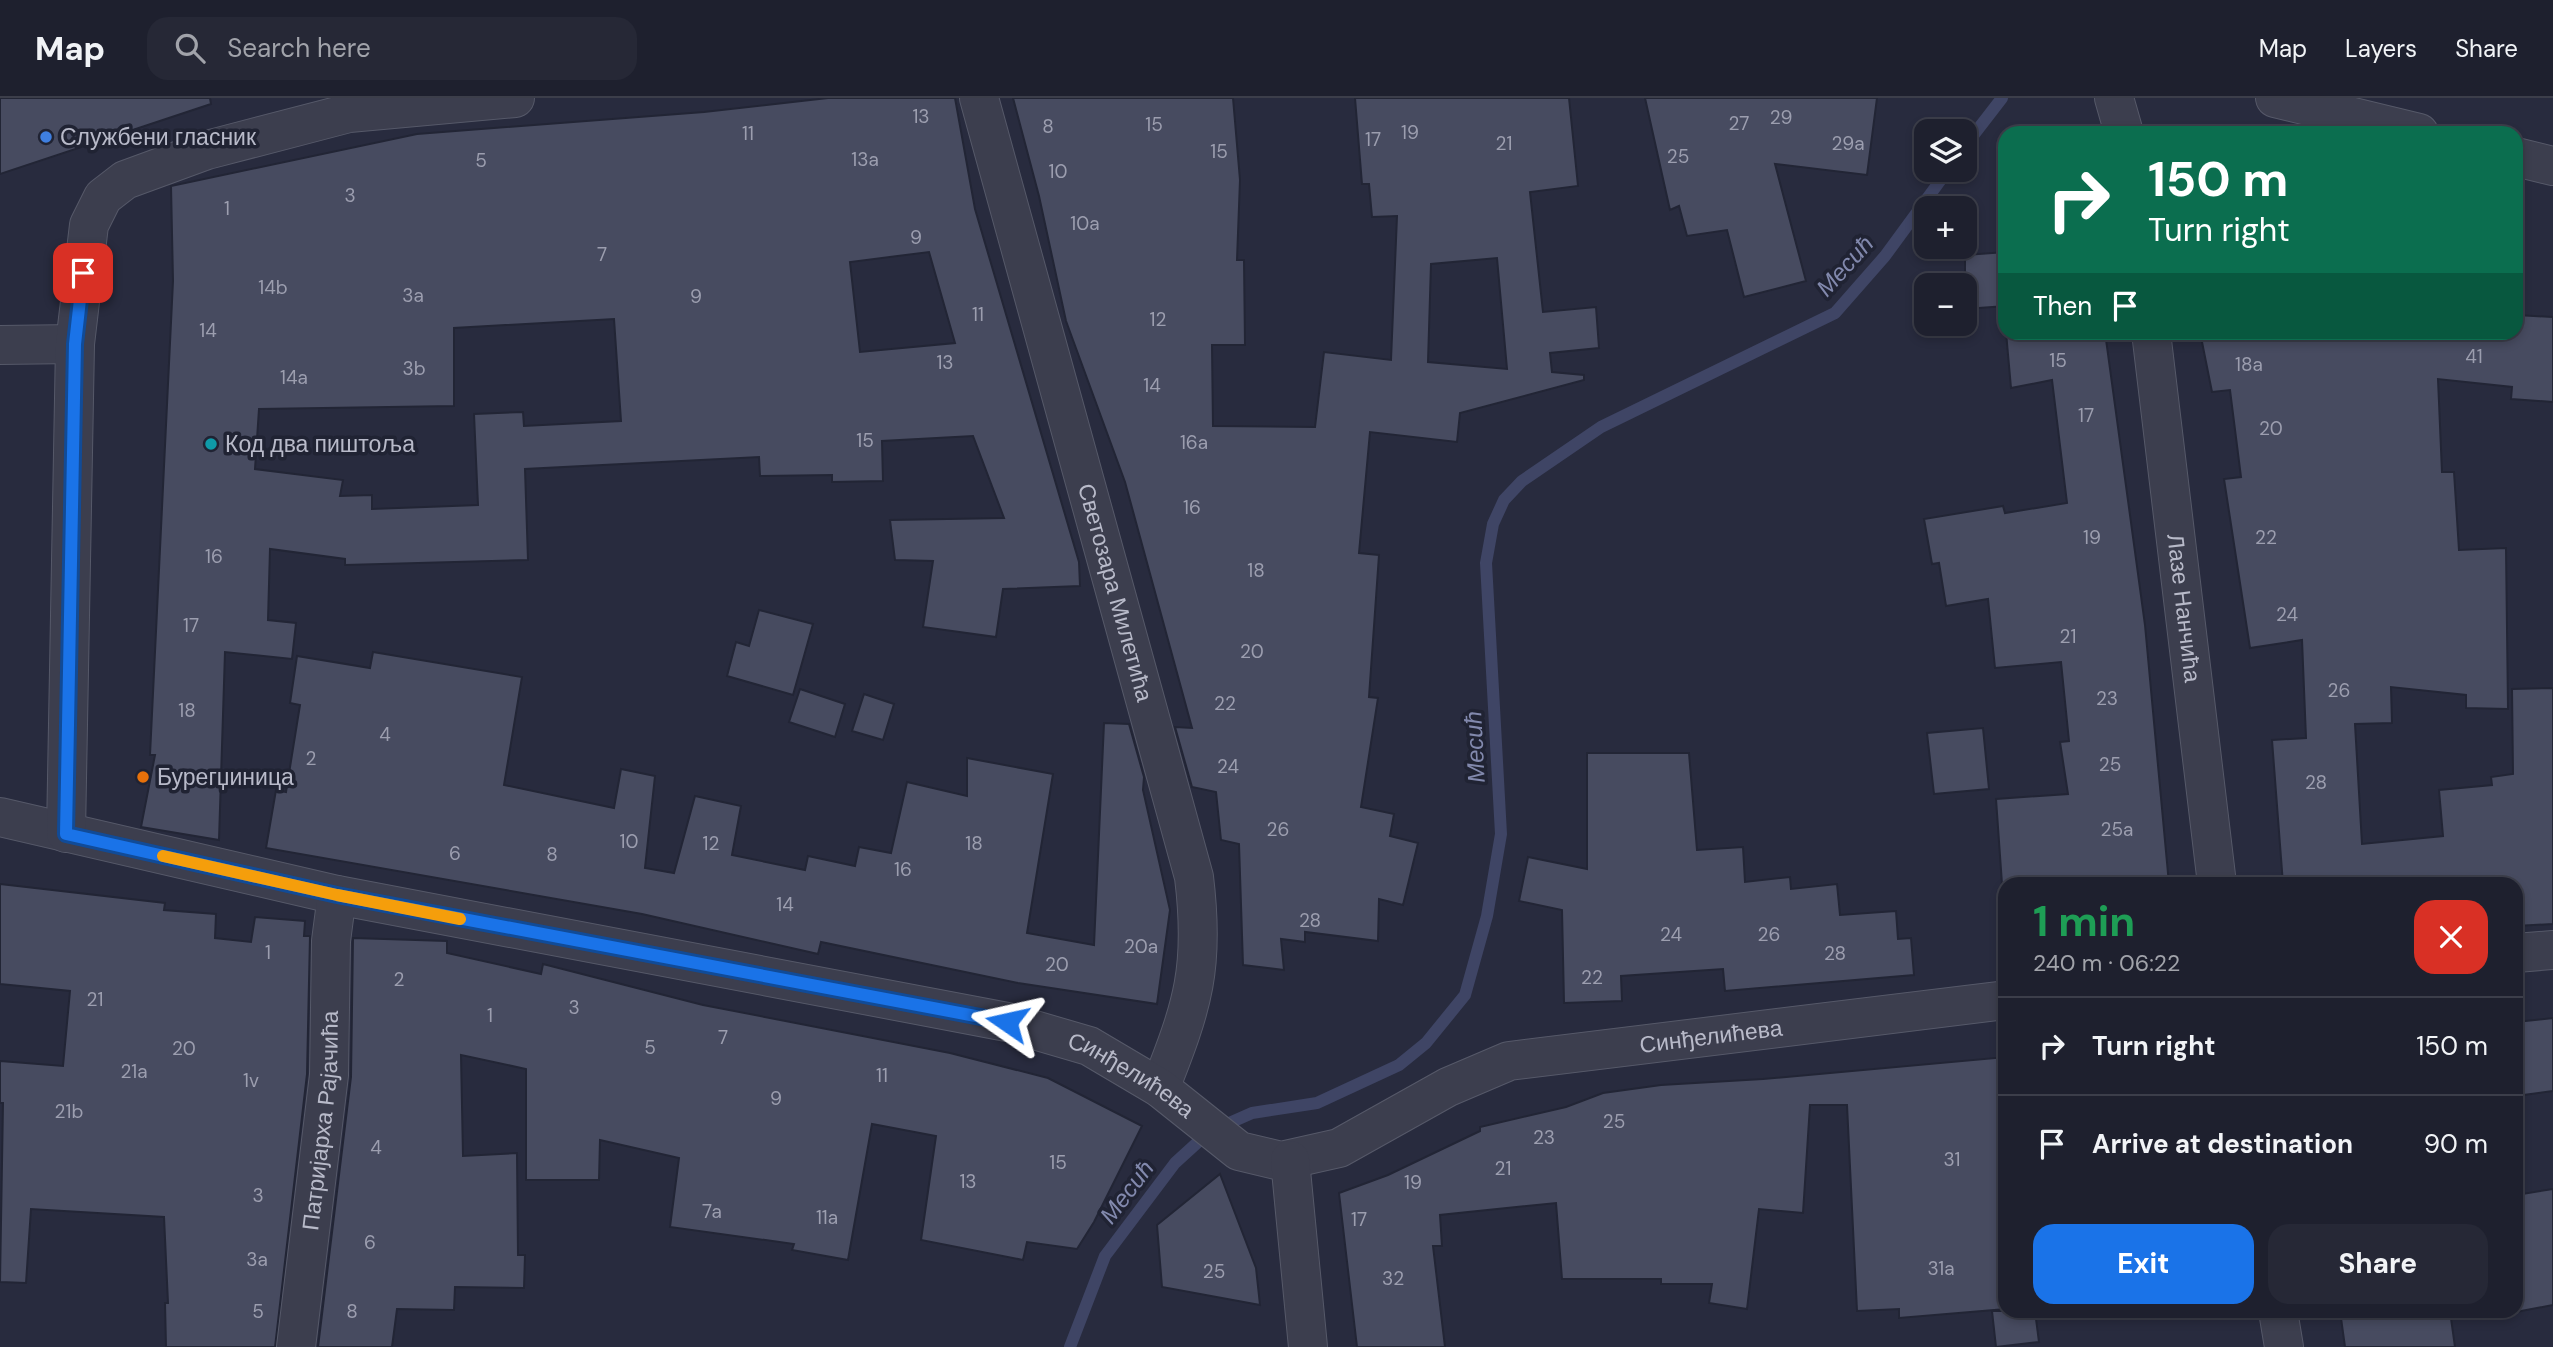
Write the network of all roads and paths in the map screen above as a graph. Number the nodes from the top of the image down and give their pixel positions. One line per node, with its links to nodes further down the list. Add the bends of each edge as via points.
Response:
1 (514, 98): 10 (street, via 349,113 207,150 125,180 103,197 89,225)
2 (979, 98): 19 (street, Светозара Милетића, via 1194,877 1199,927 1196,978)
3 (2113, 98): 5 (street)
4 (2275, 98): 6 (street)
5 (2122, 126)
6 (2390, 126)
7 (2523, 159): 8 (street)
8 (2553, 166)
9 (2152, 340): 14 (street, Лазе Нанчића)
10 (75, 344): 11 (street); 13 (street)
11 (4, 345)
12 (0, 817): 13 (street, Синђелићева)
13 (66, 834): 15 (street, Синђелићева)
14 (2216, 877)
15 (337, 895): 19 (street, Синђелићева, via 1007,1022 1089,1046); 22 (street, Патријарха Рајачића, via 331,941 329,1075)
16 (2553, 950): 17 (street)
17 (2523, 952)
18 (1998, 1001): 20 (street, Синђелићева, via 1509,1061 1448,1087 1339,1148)
19 (1172, 1098): 20 (street, Синђелићева, via 1239,1151)
20 (1290, 1160): 23 (street)
21 (2279, 1318): 24 (street)
22 (296, 1347)
23 (1308, 1347)
24 (2284, 1347)

